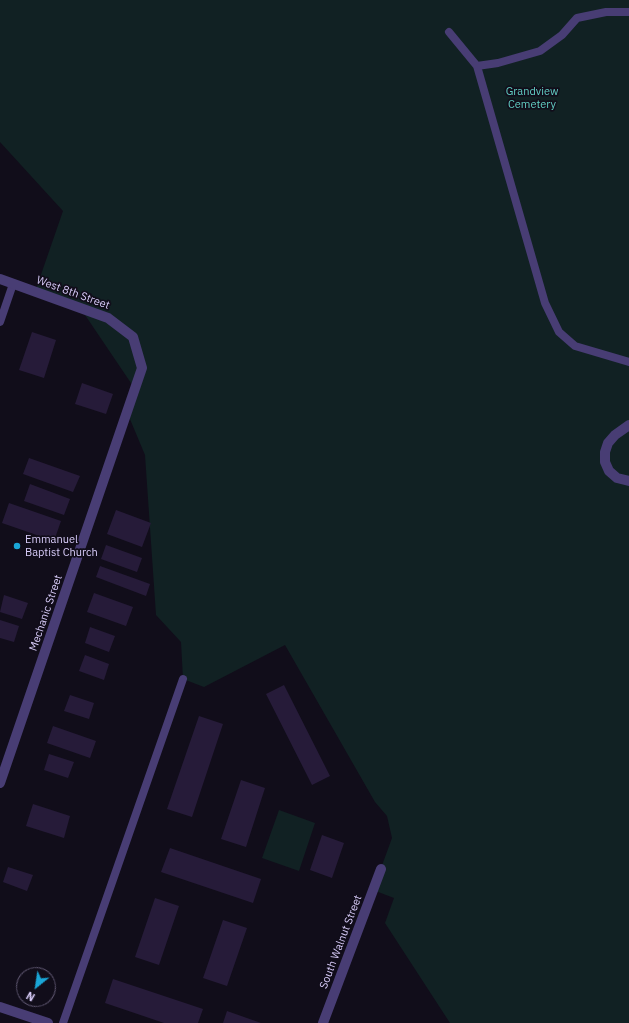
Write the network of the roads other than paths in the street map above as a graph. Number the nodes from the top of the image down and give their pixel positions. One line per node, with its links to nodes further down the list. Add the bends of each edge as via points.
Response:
1 (629, 12): 3 (lane, via 606,12 576,18 562,35 540,52)
2 (449, 32): 3 (lane)
3 (477, 66): 8 (lane, via 545,303 559,332 575,346)
4 (0, 279): 5 (street, West 8th Street)
5 (13, 284): 6 (lane); 7 (street, West 8th Street, via 108,318)
6 (0, 322)
7 (133, 337): 12 (street, Mechanic Street, via 142,368)
8 (629, 362)
9 (629, 425): 10 (street, via 615,435 604,452 605,462 610,471 617,478)
10 (629, 481)
11 (183, 680): 16 (lane)
12 (0, 783)
13 (381, 869): 17 (street, South Walnut Street)
14 (0, 1007): 15 (street)
15 (48, 1023)
16 (63, 1023)
17 (323, 1023)

